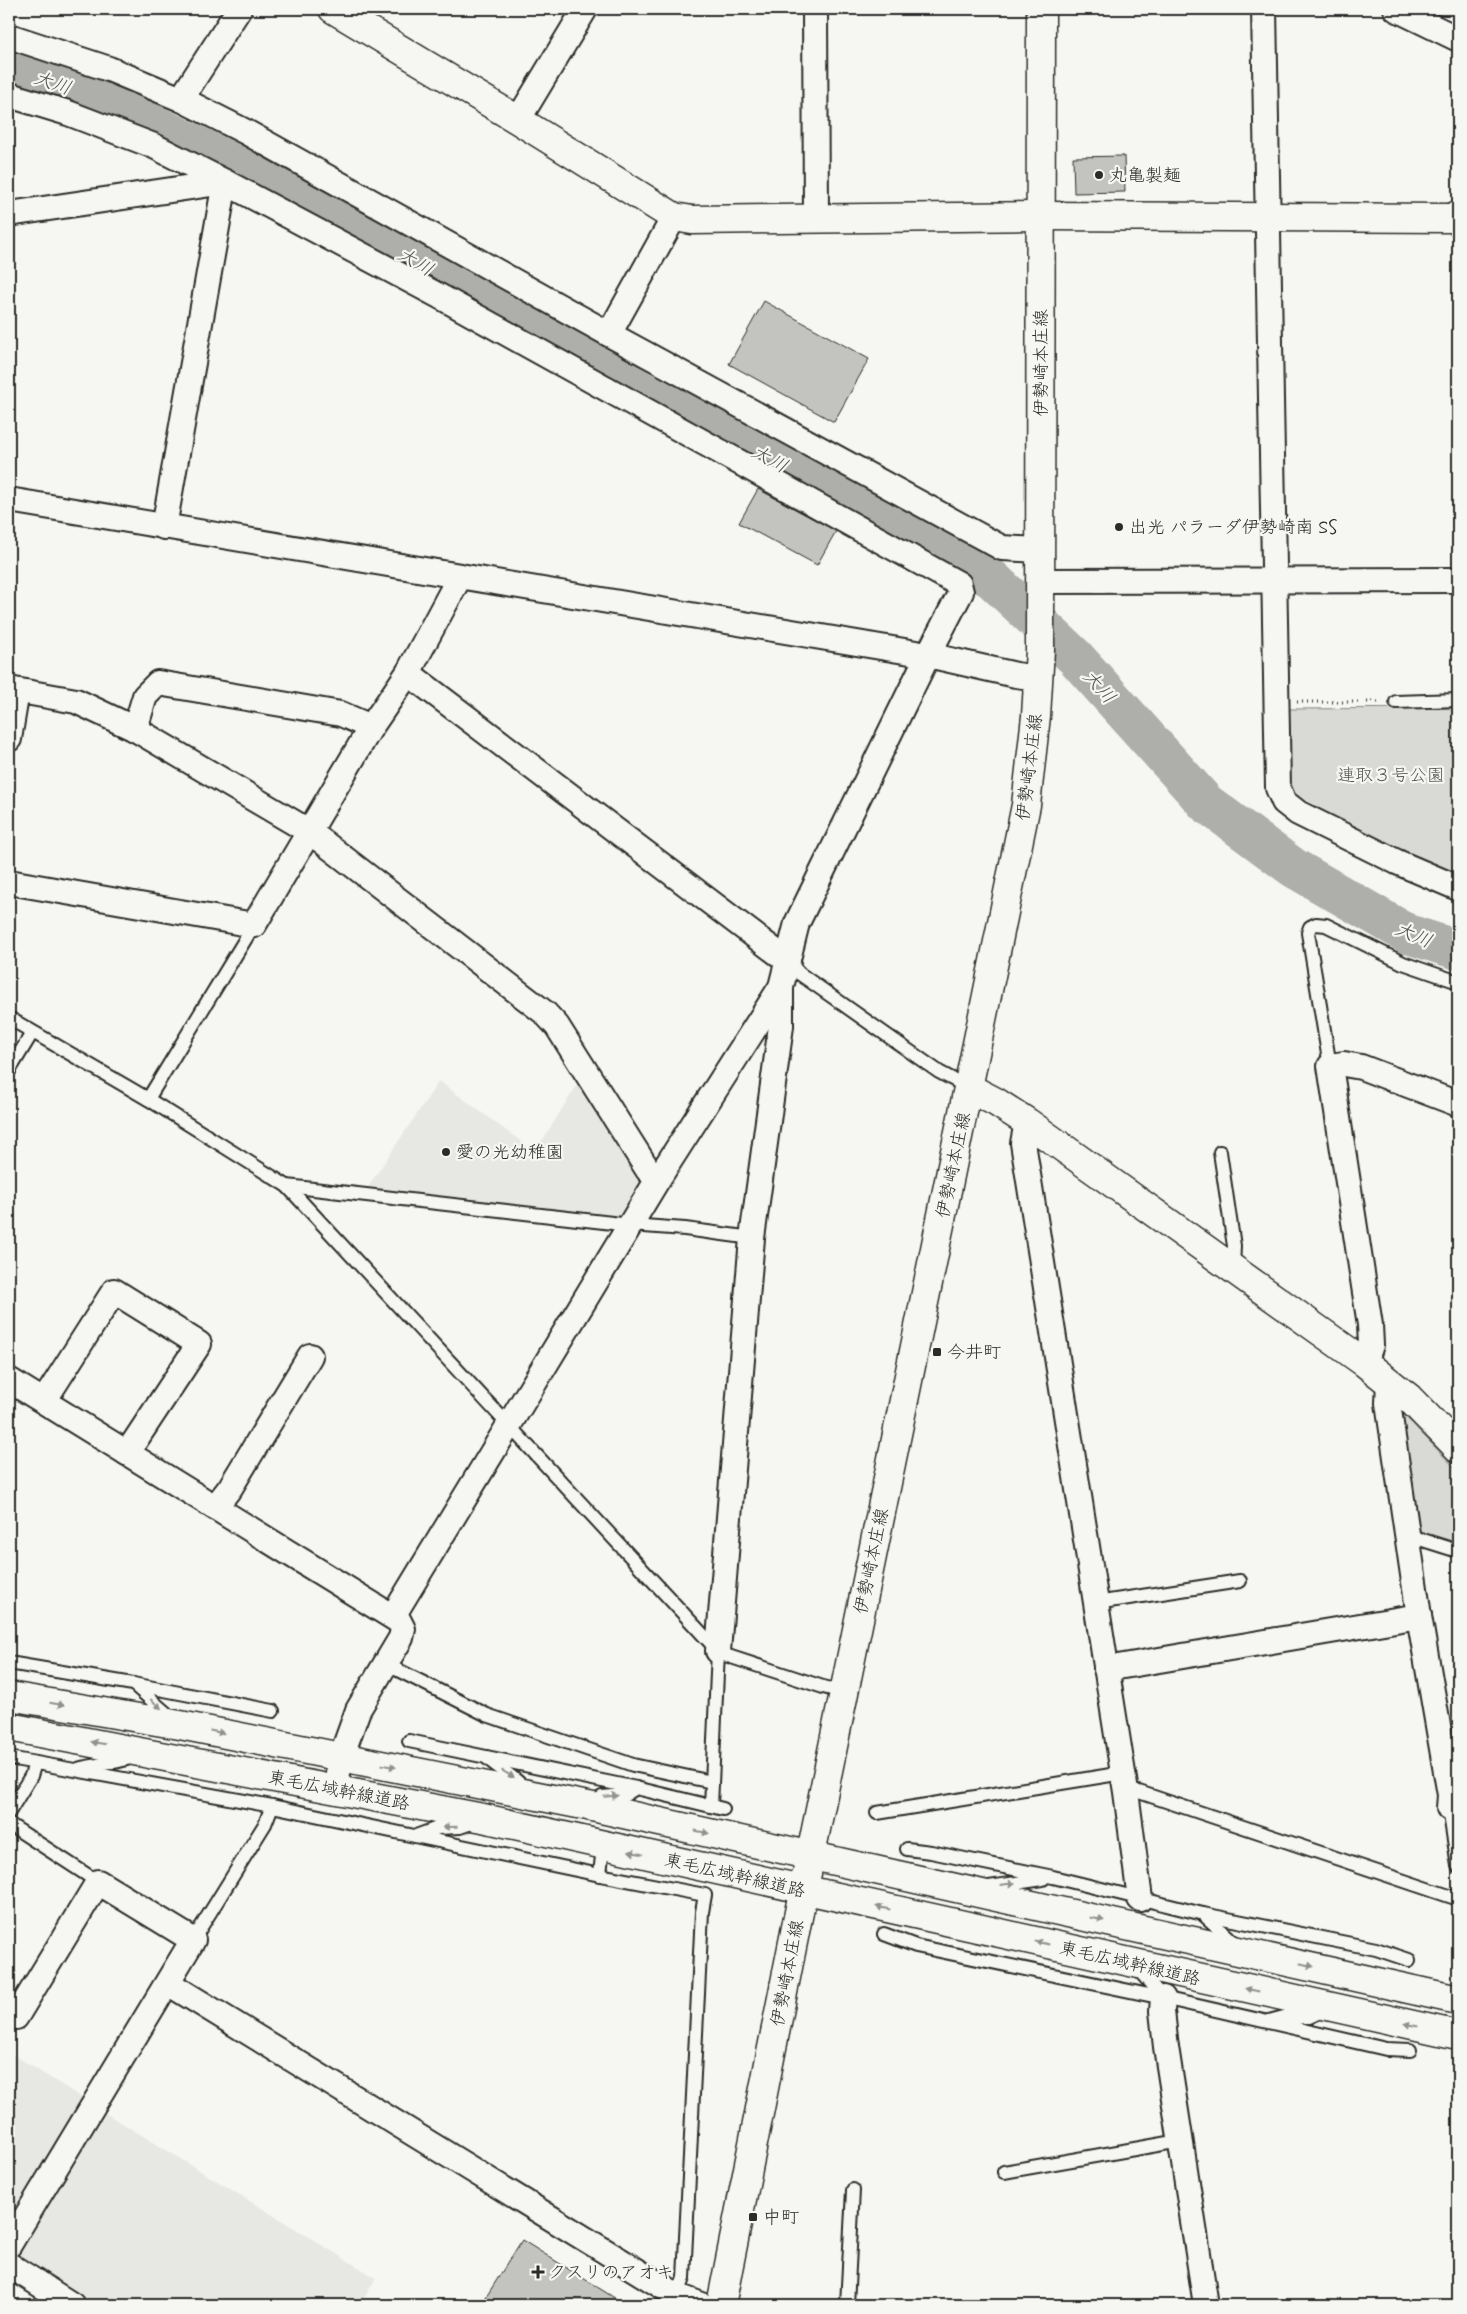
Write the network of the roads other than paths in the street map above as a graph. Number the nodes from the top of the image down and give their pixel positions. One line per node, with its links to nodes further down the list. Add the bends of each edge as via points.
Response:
1 (239, 9): 11 (street)
2 (332, 9): 12 (main road)
3 (585, 9): 12 (street)
4 (815, 9): 19 (street)
5 (1041, 9): 15 (main road, 伊勢崎本庄線)
6 (1264, 9): 17 (street)
7 (1396, 9): 9 (street)
8 (9, 36): 11 (street, via 110,69)
9 (1458, 39)
10 (9, 95): 13 (street, via 68,113 154,146)
11 (181, 100): 20 (street, via 246,132)
12 (518, 120): 18 (main road)
13 (225, 182): 14 (street); 22 (street); 28 (street, via 441,297 958,584 962,592)
14 (9, 214)
15 (1041, 216): 17 (main road); 19 (main road); 23 (main road, 伊勢崎本庄線)
16 (1458, 216): 17 (main road)
17 (1268, 217): 25 (street)
18 (674, 218): 19 (main road); 20 (street)
19 (816, 218)
20 (609, 334): 23 (street, via 1002,548)
21 (9, 500): 22 (street)
22 (164, 527): 24 (street)
23 (1040, 550): 27 (main road, 伊勢崎本庄線)
24 (460, 576): 28 (street); 29 (street)
25 (1275, 580): 26 (street); 27 (street); 39 (street, via 1278,788 1284,802 1298,813 1388,858)
26 (1458, 580)
27 (1040, 584): 30 (main road, 伊勢崎本庄線)
28 (928, 655): 30 (street); 41 (street, via 797,923)
29 (408, 673): 34 (street); 41 (street)
30 (1038, 678): 48 (main road, 伊勢崎本庄線, via 1026,805)
31 (13, 690): 35 (street, via 76,701); 36 (street)
32 (1458, 700): 33 (lane)
33 (1396, 702)
34 (371, 727): 35 (street, via 340,714 158,683 145,696); 37 (street)
35 (135, 729): 37 (street)
36 (9, 739)
37 (310, 832): 40 (street); 53 (street, via 545,1013 648,1170)
38 (9, 882): 40 (street)
39 (1458, 888)
40 (254, 924): 49 (lane)
41 (788, 961): 43 (street); 48 (lane, via 800,974 939,1072)
42 (1458, 982): 46 (lane, via 1403,963 1326,925 1310,927 1308,932)
43 (781, 987): 53 (street); 56 (street, via 781,1026)
44 (9, 1018): 45 (lane)
45 (32, 1033): 47 (lane); 49 (lane)
46 (1330, 1066): 50 (street, via 1361,1067); 59 (street, via 1370,1325 1370,1345)
47 (9, 1071)
48 (968, 1088): 51 (main road); 78 (main road, 伊勢崎本庄線)
49 (148, 1099): 54 (lane)
50 (1458, 1104)
51 (1028, 1122): 57 (main road); 70 (street, via 1023,1143)
52 (1220, 1152): 57 (lane, via 1234,1246)
53 (658, 1179): 55 (street)
54 (287, 1186): 55 (lane); 63 (lane)
55 (630, 1225): 56 (lane); 63 (street)
56 (752, 1238): 73 (street)
57 (1233, 1268): 59 (main road)
58 (310, 1356): 66 (street, via 230,1488)
59 (1365, 1363): 61 (main road)
60 (9, 1380): 62 (street)
61 (1388, 1382): 64 (main road, via 1409,1398); 67 (street, via 1388,1403)
62 (44, 1401): 65 (street); 65 (street, via 114,1291 199,1344)
63 (508, 1423): 71 (street); 73 (lane)
64 (1458, 1448)
65 (127, 1452): 66 (street)
66 (215, 1507): 71 (street)
67 (1407, 1535): 68 (lane); 72 (street)
68 (1458, 1551)
69 (1240, 1581): 70 (lane)
70 (1096, 1602): 76 (street)
71 (393, 1616): 75 (street, via 403,1630)
72 (1419, 1616): 76 (street); 97 (street, via 1450,1796)
73 (718, 1651): 78 (lane); 90 (lane)
74 (9, 1663): 77 (lane)
75 (386, 1664): 85 (street, via 358,1710); 90 (lane, via 487,1715 634,1764)
76 (1106, 1669): 91 (street)
77 (133, 1684): 80 (lane); 81 (lane, one-way to 81)
78 (844, 1692): 105 (main road, 伊勢崎本庄線)
79 (9, 1696): 81 (main road, 東毛広域幹線道路, one-way to 81)
80 (273, 1711)
81 (180, 1725): 85 (main road, 東毛広域幹線道路, one-way to 85)
82 (9, 1726): 84 (main road, 東毛広域幹線道路, one-way to 82)
83 (409, 1741): 86 (lane)
84 (143, 1751): 89 (lane, via 122,1761); 93 (main road, 東毛広域幹線道路)
85 (341, 1756): 93 (street); 94 (main road, 東毛広域幹線道路, one-way to 94)
86 (484, 1756): 92 (lane); 94 (lane, one-way to 94, via 516,1779)
87 (9, 1758): 88 (lane)
88 (35, 1763): 89 (lane); 98 (lane, via 31,1776)
89 (75, 1770): 95 (lane)
90 (712, 1782): 92 (lane, via 717,1808)
91 (1124, 1782): 99 (lane); 112 (street); 113 (lane, via 1139,1792)
92 (636, 1788): 96 (lane, one-way to 92, via 602,1797 625,1795)
93 (335, 1789): 100 (main road, 東毛広域幹線道路)
94 (529, 1794): 96 (main road, 東毛広域幹線道路)
95 (272, 1806): 102 (lane); 116 (lane, via 265,1824)
96 (588, 1806): 105 (main road, 東毛広域幹線道路, one-way to 105)
97 (1449, 1808): 106 (lane)
98 (9, 1812)
99 (877, 1813)
100 (483, 1818): 102 (lane, one-way to 102, via 460,1827 438,1828); 103 (main road, 東毛広域幹線道路)
101 (9, 1824): 109 (lane)
102 (416, 1836): 107 (lane)
103 (603, 1846): 107 (lane); 110 (main road, 東毛広域幹線道路, one-way to 103)
104 (907, 1849): 108 (lane)
105 (810, 1856): 110 (main road, 伊勢崎本庄線); 111 (main road, 東毛広域幹線道路)
106 (1458, 1866)
107 (600, 1875): 133 (lane, via 705,1895 684,2278)
108 (1053, 1877): 111 (lane, one-way to 108); 112 (lane)
109 (98, 1882): 116 (street); 124 (street)
110 (804, 1890): 119 (main road, 東毛広域幹線道路, one-way to 110); 136 (main road, 伊勢崎本庄線)
111 (964, 1890): 117 (main road, 東毛広域幹線道路, one-way to 117)
112 (1140, 1898): 114 (lane)
113 (1458, 1899)
114 (1203, 1914): 117 (lane); 118 (lane, via 1376,1949)
115 (884, 1934): 121 (lane, via 916,1946)
116 (194, 1940): 120 (street)
117 (1244, 1951): 122 (main road, 東毛広域幹線道路, one-way to 122)
118 (1408, 1960)
119 (1134, 1964): 121 (lane); 123 (main road, 東毛広域幹線道路, one-way to 119)
120 (168, 1983): 131 (street); 133 (street)
121 (1163, 1998): 125 (lane); 128 (street, via 1165,2038)
122 (1458, 2000)
123 (1331, 2007): 125 (lane, via 1309,2017 1284,2017); 126 (main road, 東毛広域幹線道路, one-way to 123)
124 (16, 2017)
125 (1266, 2022): 127 (lane, via 1386,2049)
126 (1458, 2035)
127 (1410, 2050)
128 (1180, 2141): 129 (lane); 138 (street)
129 (1004, 2172)
130 (853, 2190): 137 (lane)
131 (9, 2245)
132 (9, 2266): 134 (street)
133 (678, 2296): 135 (street)
134 (72, 2305)
135 (702, 2305)
136 (721, 2305)
137 (847, 2305)
138 (1206, 2305)

